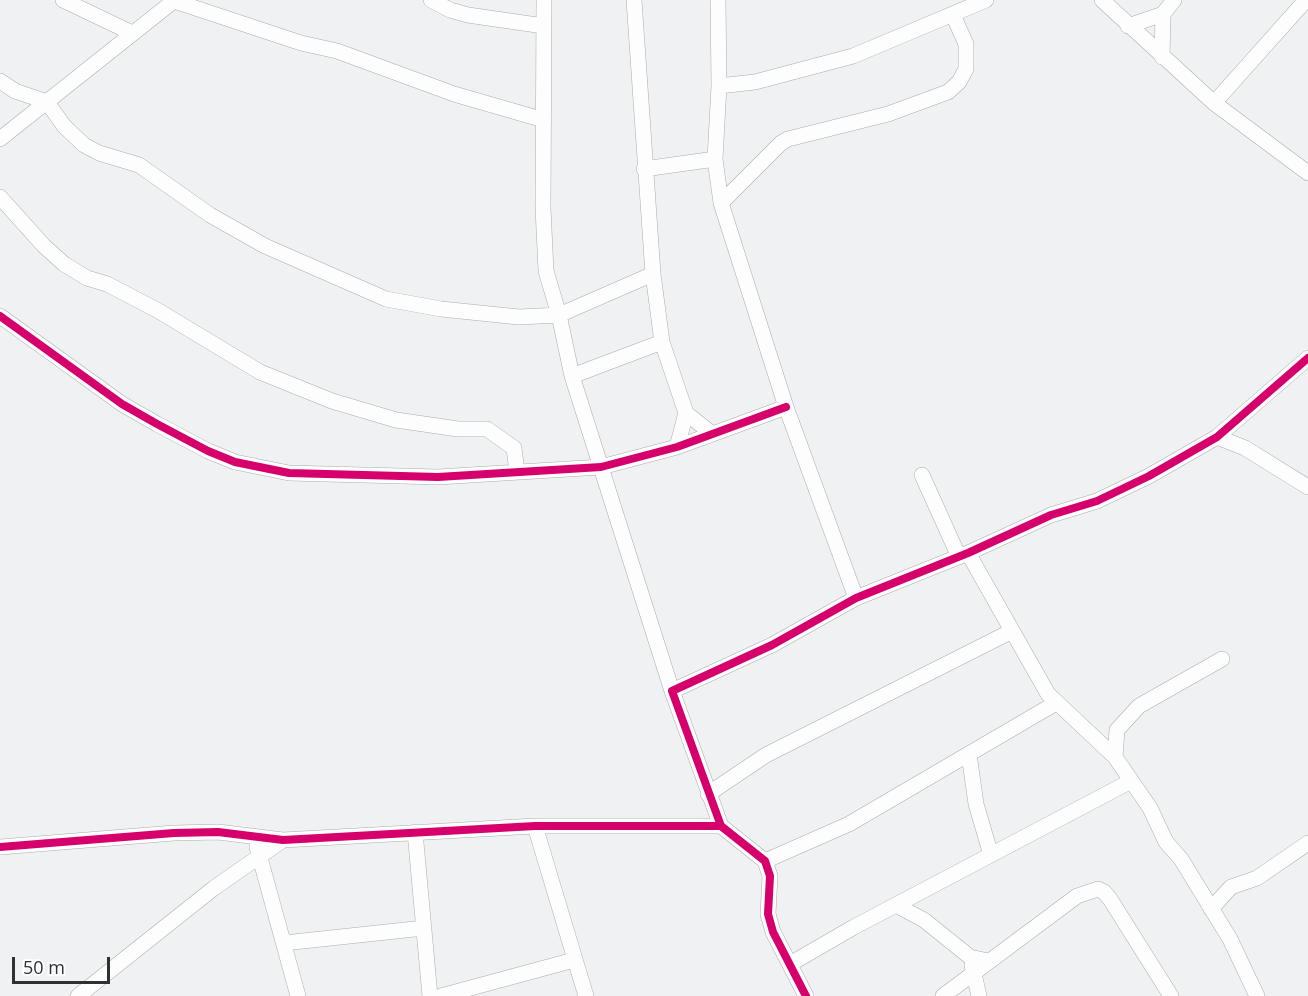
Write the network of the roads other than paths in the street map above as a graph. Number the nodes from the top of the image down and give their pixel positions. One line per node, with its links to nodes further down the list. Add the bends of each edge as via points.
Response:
1 (63, 0): 15 (street)
2 (431, 0): 13 (street, via 468,15)
3 (544, 0): 13 (street)
4 (634, 0): 26 (street)
5 (718, 0): 18 (street)
6 (986, 0): 12 (street)
7 (1102, 0): 14 (street)
8 (1174, 0): 11 (street)
9 (1306, 0): 21 (street)
10 (174, 1): 15 (street); 23 (street)
11 (1163, 14): 14 (street); 16 (street)
12 (953, 15): 18 (street, via 853,56 755,82); 29 (street, via 966,44 966,69 948,92 888,114 788,139)
13 (544, 26): 23 (street)
14 (1128, 26): 16 (street)
15 (132, 33): 20 (street)
16 (1162, 57): 21 (street)
17 (0, 81): 19 (street)
18 (719, 86): 25 (street)
19 (15, 91): 20 (street); 22 (street)
20 (47, 102): 22 (street); 31 (street, via 84,145 139,165 210,215 265,246 386,299 519,317)
21 (1214, 104): 27 (street)
22 (24, 120): 24 (street)
23 (544, 120): 31 (street, via 546,271)
24 (0, 139)
25 (716, 159): 26 (street); 29 (street)
26 (644, 169): 30 (street)
27 (1308, 173)
28 (0, 197): 44 (street, via 64,264 158,310 260,372 376,415 458,429 487,429 514,448)
29 (721, 203): 36 (street)
30 (653, 274): 31 (street); 33 (street)
31 (559, 315): 35 (street)
32 (0, 316): 44 (street, via 122,404 235,462 290,473 366,477)
33 (662, 342): 35 (street); 37 (street)
34 (1308, 358): 38 (street)
35 (572, 376): 43 (street)
36 (786, 407): 39 (street); 48 (street)
37 (686, 413): 39 (street); 41 (street)
38 (1240, 415): 40 (street); 42 (street)
39 (711, 433): 41 (street)
40 (1217, 437): 42 (street); 47 (street, via 1121,490 1051,515)
41 (677, 447): 43 (street)
42 (1245, 448): 46 (street)
43 (601, 467): 44 (street); 51 (street)
44 (517, 472)
45 (922, 475): 47 (street)
46 (1308, 487)
47 (963, 555): 48 (street); 49 (street)
48 (856, 598): 51 (street, via 772,645)
49 (1010, 632): 52 (street); 58 (street, via 766,755)
50 (1222, 659): 53 (street, via 1139,706)
51 (672, 691): 58 (street)
52 (1056, 703): 54 (street); 55 (street)
53 (1118, 730): 54 (street); 56 (street)
54 (1092, 734): 56 (street)
55 (969, 753): 67 (street, via 976,804); 68 (street, via 849,824)
56 (1115, 757): 57 (street)
57 (1131, 782): 67 (street); 71 (street)
58 (708, 794): 60 (street)
59 (535, 826): 60 (street); 61 (street); 75 (street)
60 (721, 826): 68 (street)
61 (415, 832): 63 (street); 73 (street)
62 (253, 836): 63 (street); 65 (street, via 174,832); 66 (street)
63 (283, 840): 66 (street)
64 (1308, 843): 71 (street, via 1257,878 1231,887)
65 (0, 847)
66 (259, 855): 74 (street); 79 (street)
67 (991, 855): 69 (street)
68 (765, 861): 76 (street, via 770,876 768,914)
69 (921, 892): 70 (street); 72 (street)
70 (896, 905): 72 (street); 76 (street)
71 (1211, 909): 78 (street, via 1246,969)
72 (924, 920): 77 (street)
73 (424, 928): 74 (street); 81 (street)
74 (284, 943): 80 (street)
75 (574, 960): 82 (street); 83 (street)
76 (790, 964): 84 (street)
77 (972, 964): 85 (street); 86 (street); 87 (street, via 988,961 1077,896 1098,889 1110,899)
78 (1252, 993)
79 (78, 996)
80 (298, 996)
81 (430, 996)
82 (441, 996)
83 (586, 996)
84 (806, 996)
85 (942, 996)
86 (979, 996)
87 (1171, 996)

